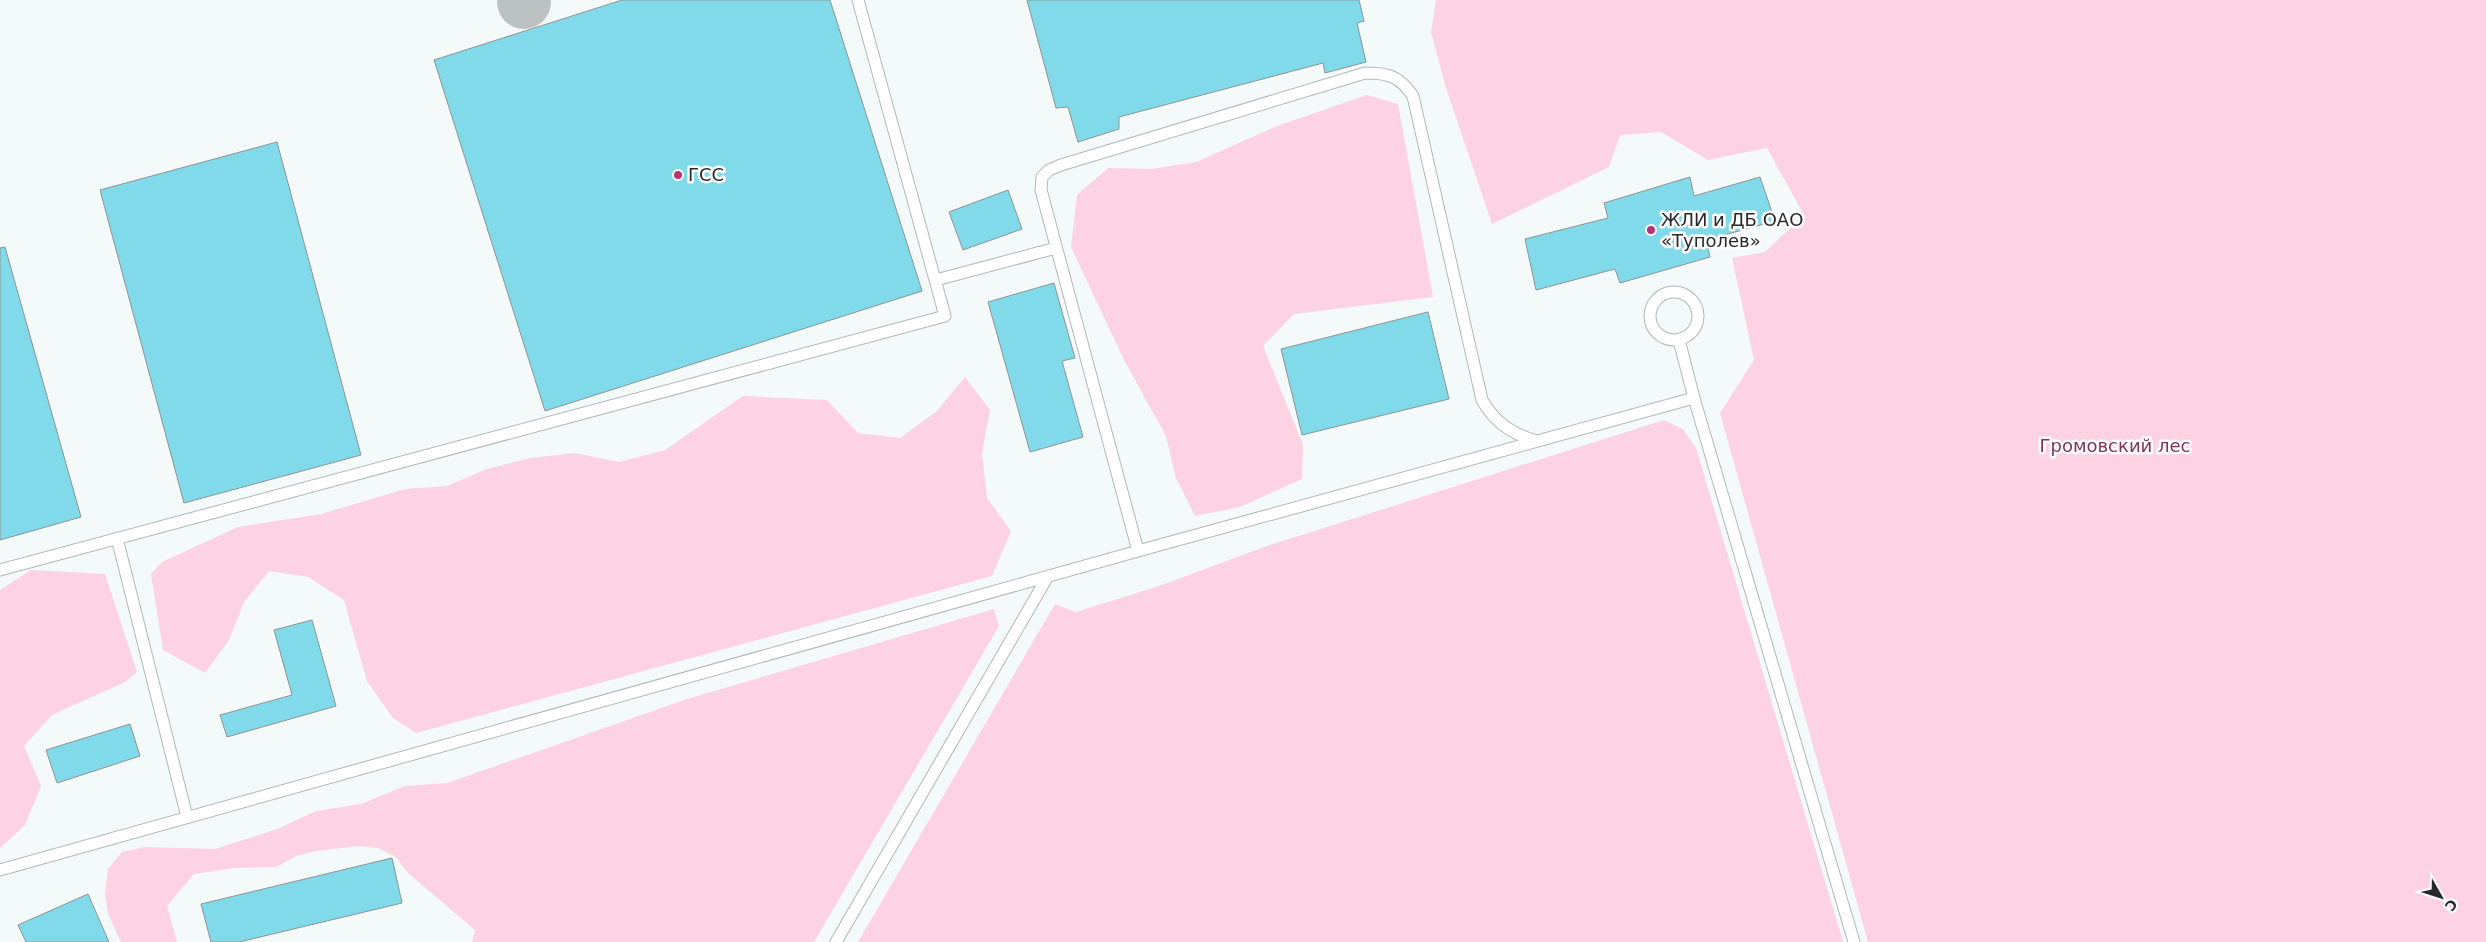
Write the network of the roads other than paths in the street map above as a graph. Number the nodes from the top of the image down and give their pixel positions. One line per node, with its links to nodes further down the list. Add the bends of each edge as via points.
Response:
1 (858, 0): 3 (lane)
2 (1056, 248): 3 (lane); 6 (lane, via 1040,184 1049,170 1365,73 1391,76 1402,81 1414,96 1482,400 1507,429); 8 (lane)
3 (936, 280): 7 (lane, via 945,316)
4 (1679, 340): 4 (lane, via 1694,330 1698,313 1689,298 1672,292 1656,299 1651,324 1662,338); 5 (lane)
5 (1694, 398): 6 (lane); 14 (lane)
6 (1537, 441): 8 (lane)
7 (116, 538): 9 (lane); 11 (lane)
8 (1138, 551): 10 (lane)
9 (0, 570)
10 (1048, 576): 11 (lane); 13 (lane)
11 (187, 817): 12 (lane)
12 (0, 870)
13 (836, 942)
14 (1854, 942)

